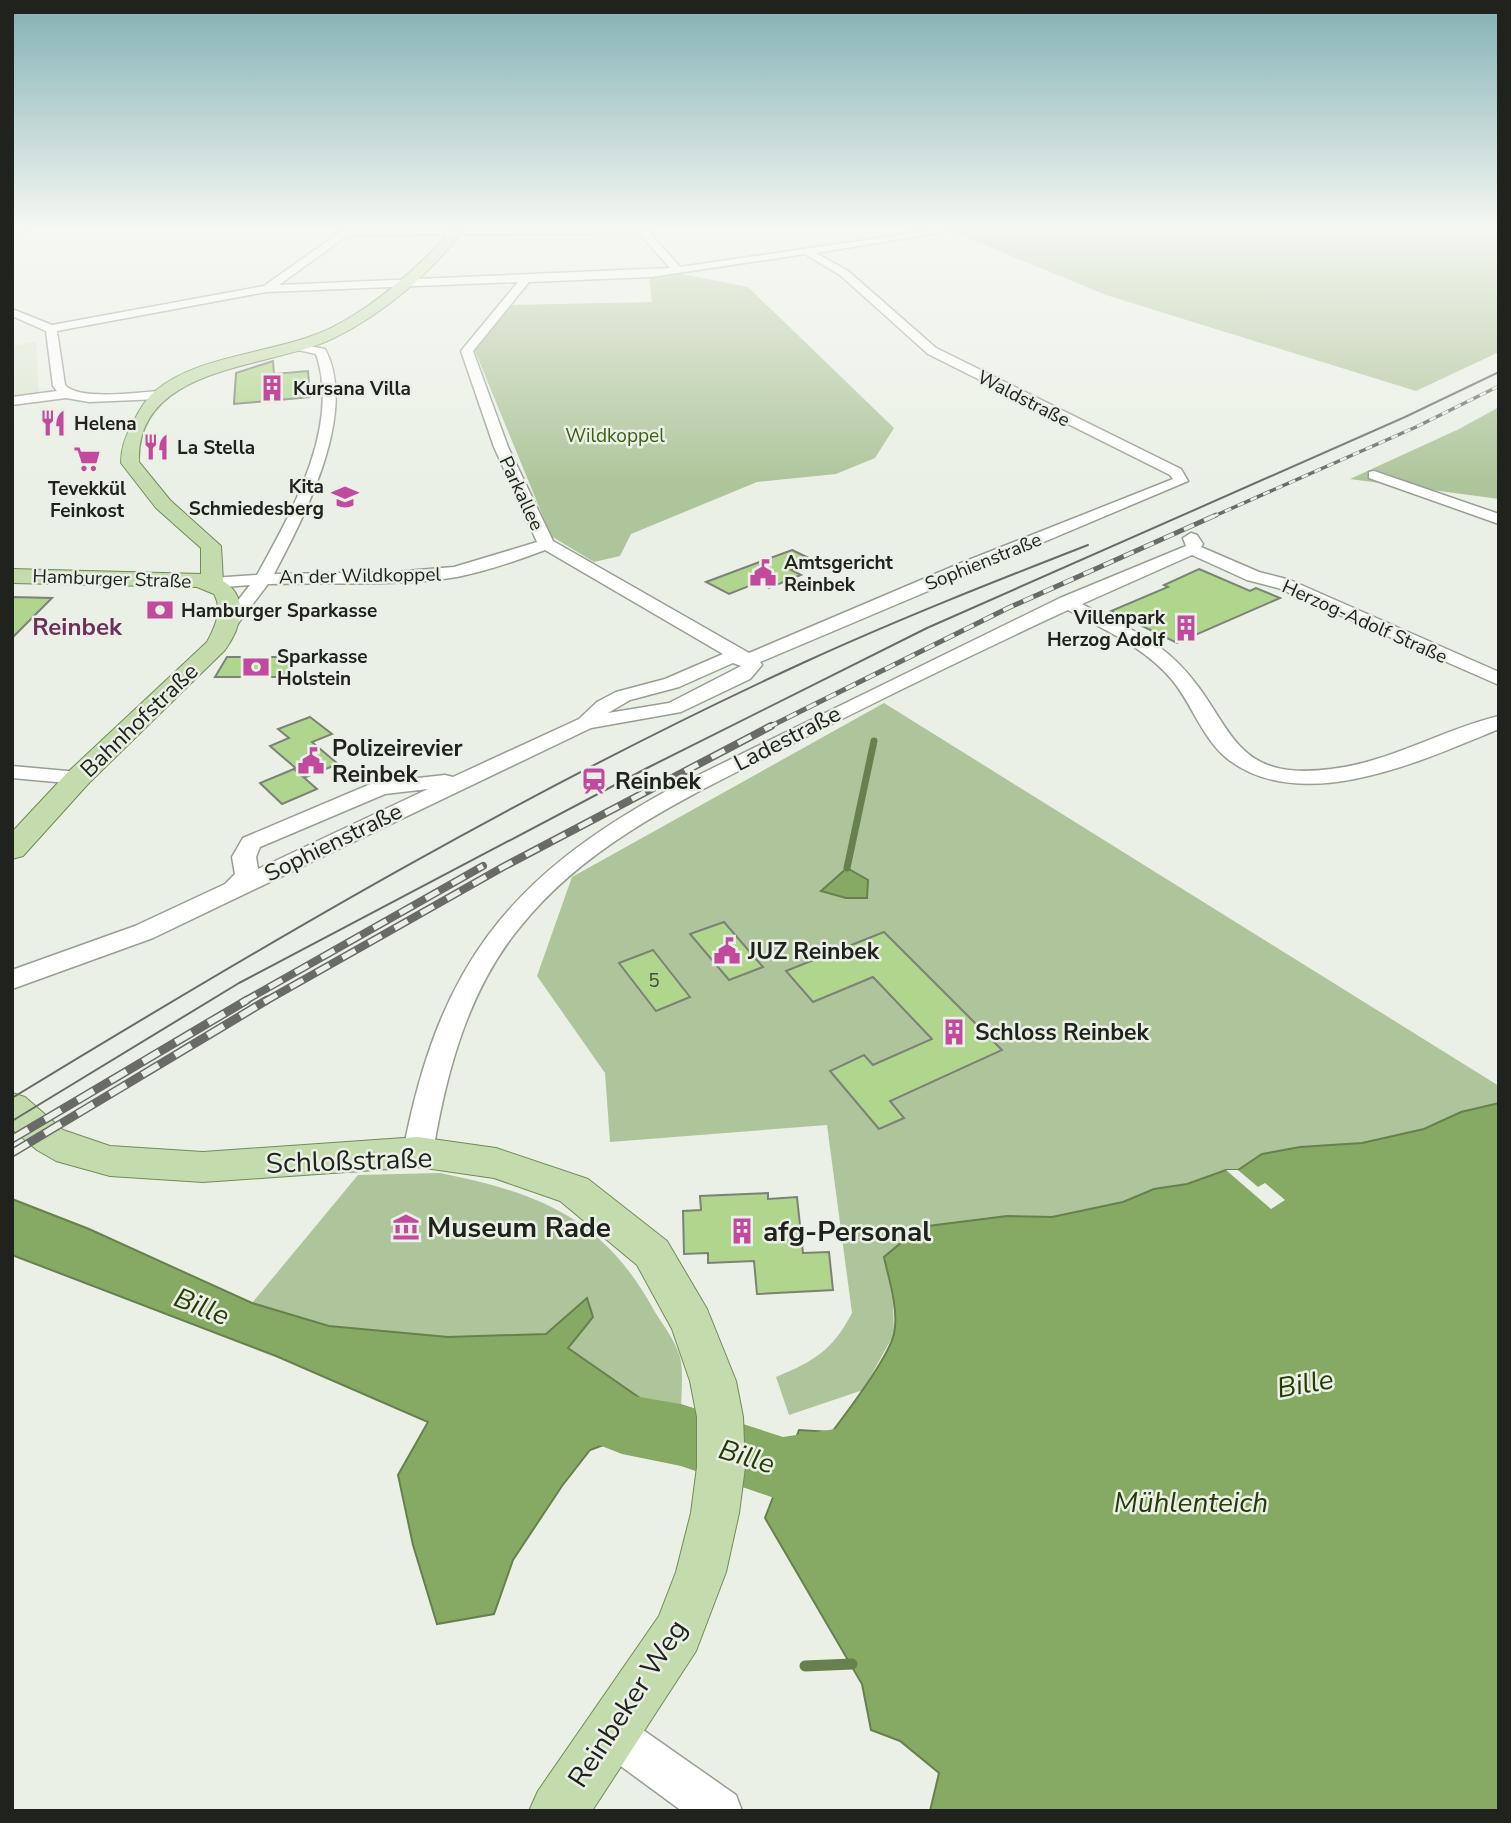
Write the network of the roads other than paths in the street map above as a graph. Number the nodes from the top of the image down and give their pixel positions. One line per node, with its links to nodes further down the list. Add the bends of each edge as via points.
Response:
1 (19, 315): 6 (street)
2 (126, 315): 6 (street)
3 (359, 315): 7 (main road, via 336,332)
4 (497, 315): 16 (street, Parkallee, via 467,351 492,426)
5 (891, 315): 12 (street, Waldstraße, via 932,351 1176,472)
6 (51, 329): 8 (street, via 59,386)
7 (298, 346): 9 (main road, via 182,382); 21 (street, via 324,356 329,398 326,426 320,456)
8 (66, 394): 9 (street, via 89,398); 10 (street)
9 (160, 395): 18 (main road, via 138,429 130,463 163,504 211,545)
10 (12, 401)
11 (1374, 475): 15 (street)
12 (1181, 481): 13 (street, Sophienstraße)
13 (1107, 512): 14 (street); 24 (street, Sophienstraße)
14 (1136, 514)
15 (1499, 519)
16 (546, 544): 21 (street, An der Wildkoppel, via 489,565 436,575); 24 (street, Parkallee)
17 (1191, 544): 22 (street, Ladestraße); 25 (street, Herzog-Adolf Straße, via 1253,576 1284,584)
18 (212, 567): 20 (main road, Hamburger Straße); 20 (main road); 21 (street, An der Wildkoppel); 23 (main road, via 228,598)
19 (12, 576): 20 (main road, Hamburger Straße)
20 (128, 577)
21 (264, 577): 23 (street)
22 (1066, 602): 26 (street, via 1149,650 1180,676 1218,737 1238,757 1262,769 1298,777 1357,772); 34 (street, Ladestraße, via 768,748 586,849 534,895 483,962 444,1046 425,1108)
23 (230, 622): 29 (main road, Bahnhofstraße, via 217,645 183,680)
24 (747, 661): 28 (street, Sophienstraße, via 752,668 743,675 674,708 586,723)
25 (1499, 679)
26 (1499, 722)
27 (12, 772): 29 (street)
28 (474, 774): 31 (street, Sophienstraße); 31 (street, Sophienstraße, via 381,788 251,843 243,864 247,875)
29 (78, 778): 30 (main road, Bahnhofstraße)
30 (12, 850)
31 (231, 892): 32 (street, Sophienstraße, via 144,932)
32 (12, 980)
33 (12, 1107): 34 (main road, Schloßstraße, via 50,1140 110,1161 203,1167)
34 (418, 1152): 35 (main road, Schloßstraße, via 496,1163 574,1190 652,1253 692,1323 713,1381 720,1417 721,1467)
35 (715, 1513): 36 (main road, Reinbeker Weg, via 701,1572 678,1633)
36 (611, 1733): 37 (main road, Reinbeker Weg); 38 (street)
37 (558, 1811)
38 (720, 1811)

